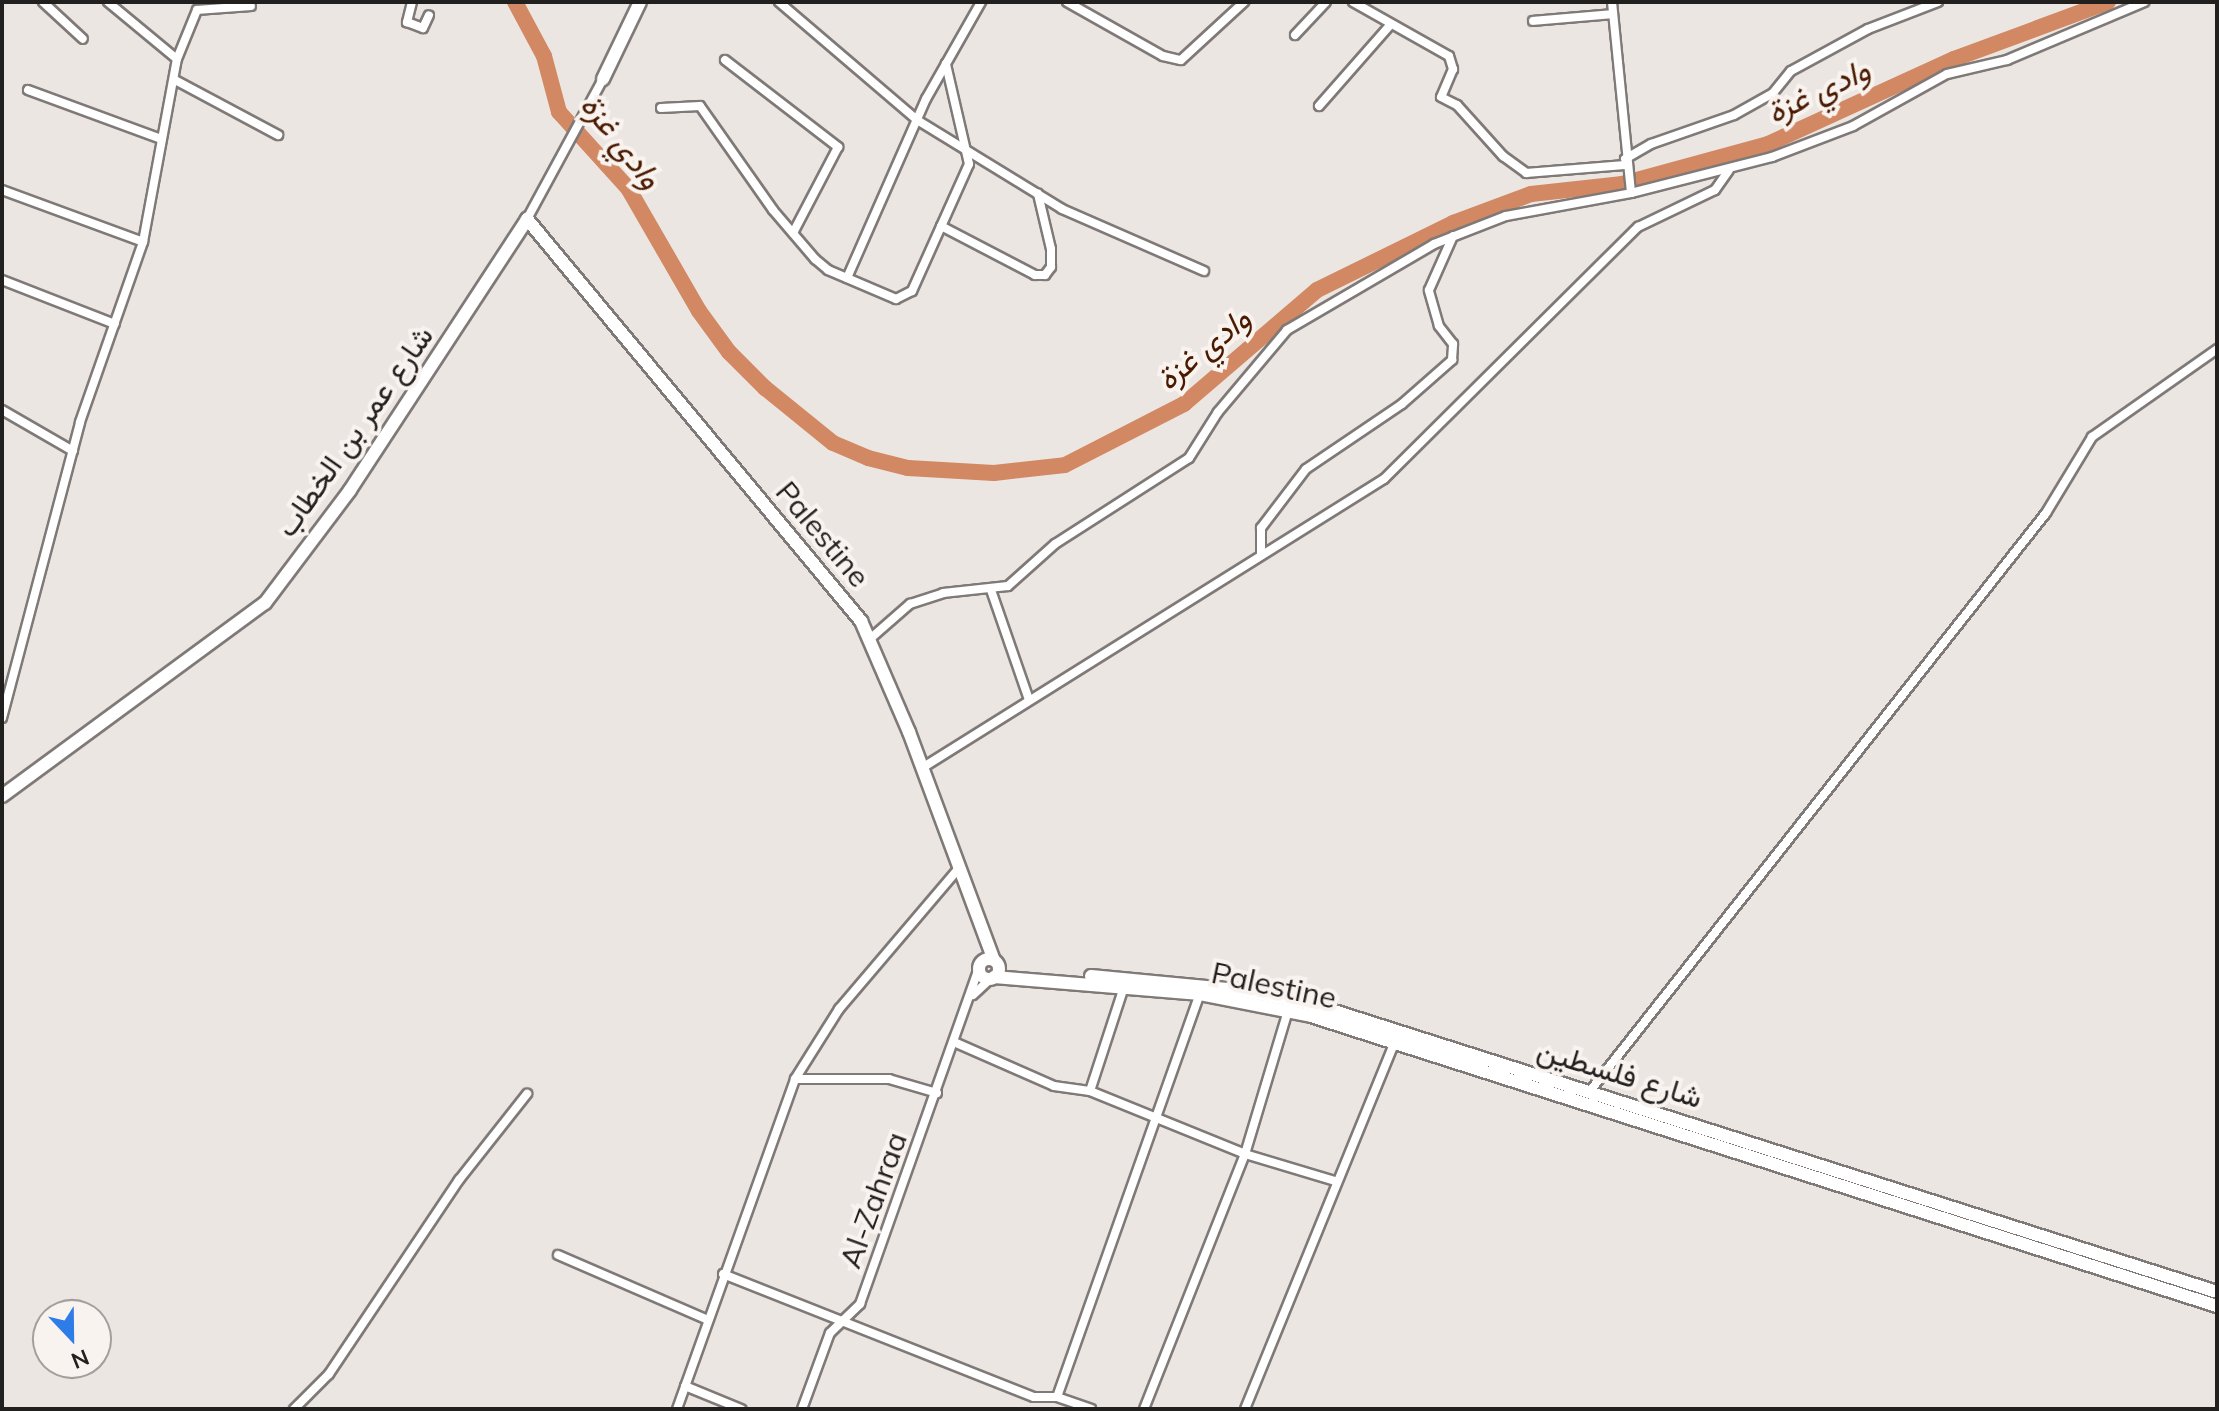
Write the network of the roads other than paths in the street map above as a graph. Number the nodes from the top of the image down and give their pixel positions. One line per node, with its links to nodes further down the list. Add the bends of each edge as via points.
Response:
1 (43, 2): 20 (street)
2 (108, 2): 21 (street)
3 (412, 2): 16 (street, via 407,22 423,28)
4 (640, 2): 24 (street, شارع عمر بن الخطاب)
5 (779, 2): 29 (street)
6 (981, 2): 23 (street)
7 (1067, 2): 8 (street, via 1163,56 1181,60)
8 (1244, 2)
9 (1326, 2): 19 (street)
10 (1353, 2): 18 (street)
11 (1612, 2): 15 (street)
12 (1938, 2): 33 (street, via 1868,29 1791,71 1773,93 1734,115 1651,144)
13 (2144, 2): 34 (street, via 2020,55 1947,74 1853,126)
14 (251, 6): 21 (street, via 197,10)
15 (1613, 14): 17 (street); 33 (street)
16 (429, 15)
17 (1533, 21)
18 (1391, 24): 27 (street); 33 (street, via 1449,56 1453,69 1441,97 1457,105 1503,156 1526,173)
19 (1295, 35)
20 (83, 39)
21 (177, 59): 25 (street)
22 (725, 60): 40 (street, via 838,147)
23 (946, 64): 29 (street); 32 (street)
24 (603, 79): 38 (street, شارع عمر بن الخطاب)
25 (175, 80): 30 (street); 31 (street)
26 (28, 90): 31 (street)
27 (1319, 106)
28 (661, 108): 40 (street, via 700,106)
29 (917, 120): 32 (street); 44 (street)
30 (278, 135)
31 (161, 139): 42 (street)
32 (967, 150): 37 (street); 39 (street, via 964,180)
33 (1625, 162): 36 (street)
34 (1729, 170): 36 (street); 50 (street, via 1715,190 1638,227 1384,479)
35 (2, 190): 42 (street)
36 (1630, 190): 41 (street, via 1506,216)
37 (1038, 194): 39 (street, via 1051,249 1045,275); 43 (street)
38 (527, 219): 52 (street, Palestine); 56 (street, شارع عمر بن الخطاب, via 350,490 265,603)
39 (941, 226): 44 (street, via 905,297 896,299)
40 (793, 233): 44 (street, via 828,270)
41 (1453, 236): 50 (street, via 1429,290 1439,326 1453,344 1452,360 1402,404 1306,469 1261,528); 52 (street, via 1357,285 1287,330 1218,412 1189,458 1055,544 1008,586 943,593 910,604)
42 (143, 242): 46 (street)
43 (1204, 271)
44 (847, 278)
45 (2, 280): 46 (street)
46 (115, 324): 49 (street)
47 (2217, 349): 69 (street, via 2092,437 2046,513)
48 (2, 410): 49 (street)
49 (73, 451): 54 (street)
50 (1261, 554): 53 (street)
51 (991, 590): 53 (street)
52 (871, 638): 55 (street, Palestine)
53 (1029, 700): 55 (street)
54 (2, 718)
55 (922, 768): 57 (street, Palestine)
56 (2, 796)
57 (958, 869): 58 (street, Palestine); 67 (street, via 839,1009)
58 (987, 963): 59 (street, Palestine, via 999,970); 62 (street, Al-Zahraa); 69 (street, شارع فلسطين, via 1015,972 1159,980 1315,1005)
59 (992, 978): 60 (street, Palestine); 62 (street, Al-Zahraa)
60 (1124, 987): 61 (street, Palestine); 68 (street)
61 (1200, 994): 63 (street, Palestine); 72 (street)
62 (973, 995): 64 (street, Al-Zahraa)
63 (1288, 1011): 65 (street, Palestine); 73 (street)
64 (954, 1042): 68 (street, via 1054,1086); 70 (street, Al-Zahraa)
65 (1394, 1043): 66 (street, Palestine); 74 (street)
66 (1443, 1058): 78 (street, شارع فلسطين)
67 (795, 1079): 70 (street, via 889,1079); 76 (street)
68 (1090, 1091): 72 (street)
69 (1590, 1091): 77 (street, شارع فلسطين)
70 (937, 1093): 80 (street, Al-Zahraa, via 860,1304)
71 (527, 1094): 84 (street, via 459,1180 329,1374)
72 (1157, 1115): 73 (street); 83 (street)
73 (1245, 1154): 74 (street); 90 (street)
74 (1335, 1181): 91 (street)
75 (558, 1255): 79 (street)
76 (723, 1274): 79 (street); 80 (street)
77 (2217, 1292)
78 (2217, 1306)
79 (708, 1320): 81 (street)
80 (846, 1321): 82 (street); 87 (street, Al-Zahraa, via 830,1333)
81 (685, 1386): 85 (street); 86 (street)
82 (1034, 1397): 83 (street); 88 (street)
83 (1057, 1397): 89 (street)
84 (294, 1409)
85 (677, 1409)
86 (741, 1409)
87 (802, 1409)
88 (1030, 1409)
89 (1091, 1409)
90 (1144, 1409)
91 (1245, 1409)

